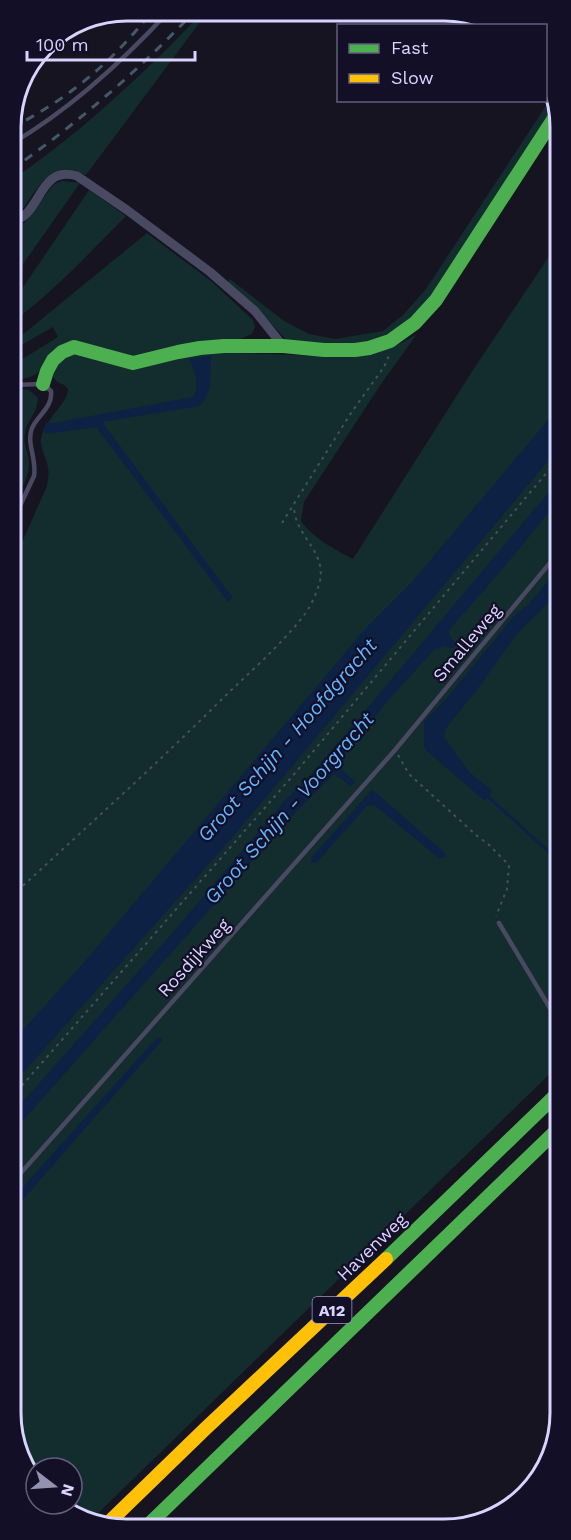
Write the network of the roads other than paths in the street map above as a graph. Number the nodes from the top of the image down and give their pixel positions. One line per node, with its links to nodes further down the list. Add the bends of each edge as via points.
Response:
1 (159, 21): 3 (lane, via 95,85)
2 (550, 124): 5 (main road, via 436,300 415,323 390,341 369,348 315,350)
3 (21, 138)
4 (21, 218): 5 (street, via 52,178 64,174 77,176 210,272 255,311)
5 (283, 346): 6 (main road, via 200,348 133,363 74,346 54,357)
6 (43, 384): 7 (lane); 8 (lane, via 52,397 32,428 34,476)
7 (21, 385)
8 (21, 504)
9 (550, 563): 10 (lane, Smalleweg)
10 (395, 750): 16 (lane, Rosdijkweg)
11 (499, 922): 12 (lane)
12 (550, 1008)
13 (550, 1101): 18 (main road, Havenweg / A12)
14 (550, 1137): 17 (main road, A12)
15 (550, 1152): 17 (main road, via 426,1270)
16 (21, 1173)
17 (343, 1336): 19 (main road, A12)
18 (113, 1518)
19 (154, 1519)

